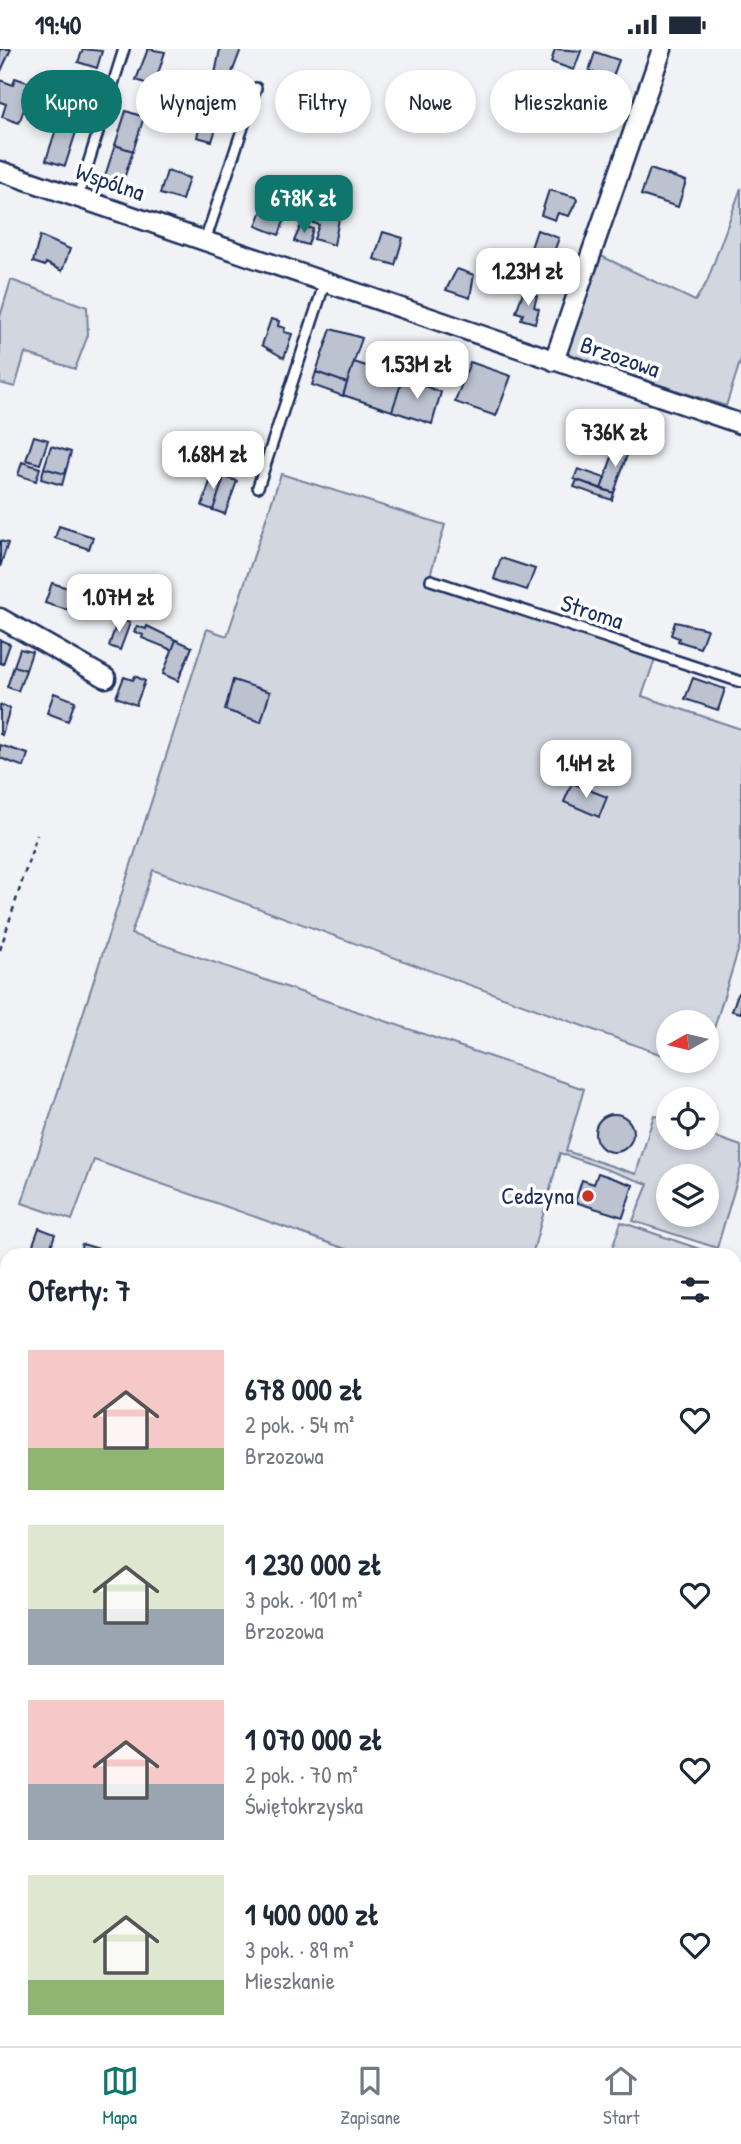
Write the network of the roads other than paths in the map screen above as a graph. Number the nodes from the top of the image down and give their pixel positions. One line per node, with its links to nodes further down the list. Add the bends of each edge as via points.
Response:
1 (124, 49): 5 (lane)
2 (662, 49): 8 (street)
3 (241, 133): 6 (lane)
4 (0, 171): 5 (street, Wspólna)
5 (78, 196): 6 (street, Wspólna)
6 (205, 240): 7 (street, Brzozowa)
7 (325, 282): 8 (street, Brzozowa); 10 (lane)
8 (554, 361): 9 (street, Brzozowa)
9 (741, 424)
10 (258, 487)
11 (431, 580): 14 (lane, Stroma)
12 (0, 618): 13 (street)
13 (106, 678)
14 (741, 682)

